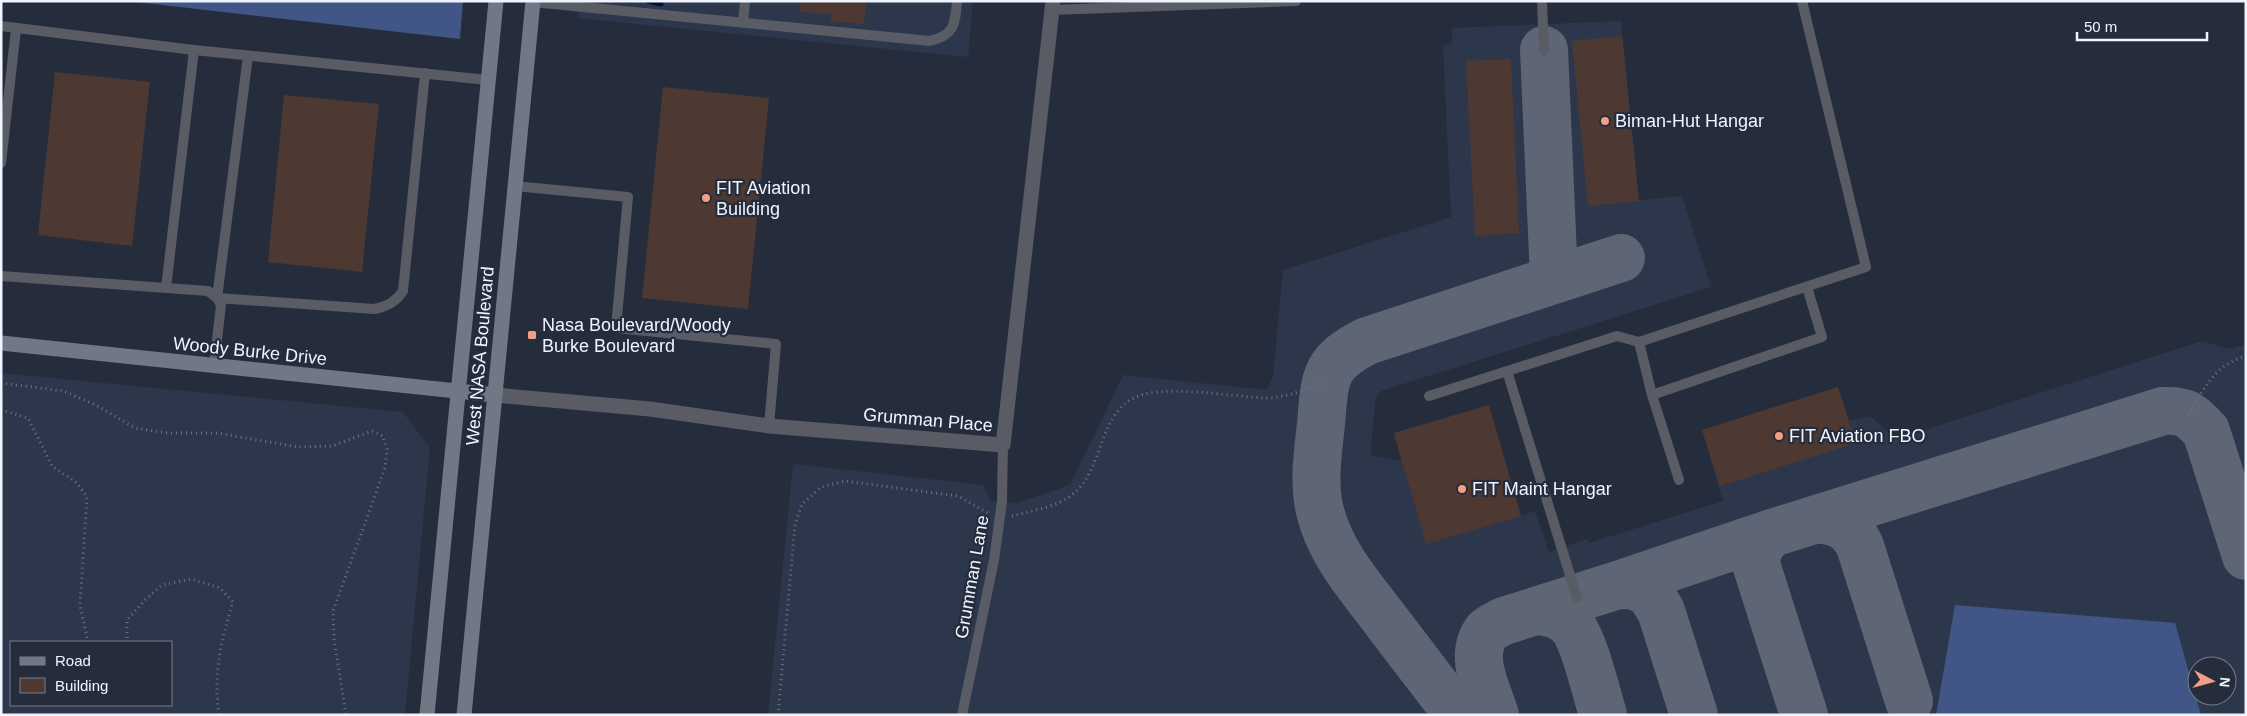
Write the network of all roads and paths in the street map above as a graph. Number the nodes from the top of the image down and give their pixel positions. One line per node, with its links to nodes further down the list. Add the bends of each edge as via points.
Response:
1 (496, 1): 17 (main road, West NASA Boulevard)
2 (745, 1): 10 (lane)
3 (957, 1): 10 (lane, via 951,30 945,36 930,41)
4 (1296, 1): 8 (lane)
5 (1542, 1): 14 (lane)
6 (1802, 1): 21 (lane, via 1866,267)
7 (533, 2): 10 (lane); 19 (main road, West NASA Boulevard)
8 (1182, 3): 9 (lane)
9 (1053, 6): 37 (street, Grumman Place)
10 (743, 23)
11 (1, 26): 12 (lane)
12 (16, 29): 13 (lane); 18 (lane)
13 (194, 50): 15 (lane); 22 (lane)
14 (1544, 50)
15 (248, 56): 16 (lane); 23 (lane)
16 (425, 73): 17 (lane); 23 (lane, via 399,298 374,309)
17 (488, 80): 30 (main road, West NASA Boulevard)
18 (1, 164)
19 (515, 186): 31 (main road, West NASA Boulevard); 36 (lane, via 628,197 616,328 776,344)
20 (1, 276): 22 (lane)
21 (1807, 287): 24 (lane); 32 (lane, via 1822,337)
22 (166, 288): 23 (lane, via 208,291)
23 (217, 298): 27 (lane, via 220,305)
24 (1638, 342): 28 (lane, via 1617,336); 32 (lane)
25 (1, 343): 27 (main road, Woody Burke Drive)
26 (2246, 356): 35 (path, via 2229,361 2210,379)
27 (214, 366): 30 (main road, Woody Burke Drive)
28 (1507, 371): 33 (lane); 39 (lane)
29 (1, 383): 43 (path, via 63,391 96,405 135,428 167,433 217,434 298,447 332,446 372,432 383,436 387,449 385,468 332,611)
30 (458, 392): 31 (main road, Woody Burke Drive); 44 (main road, West NASA Boulevard)
31 (495, 395): 36 (street, Grumman Place, via 650,409); 45 (main road, West NASA Boulevard)
32 (1652, 395): 38 (lane)
33 (1430, 396)
34 (1, 410): 40 (path, via 28,418 52,466 77,483 86,496 80,605)
35 (2188, 415)
36 (769, 426): 37 (street, Grumman Place)
37 (1003, 445): 46 (lane, Grumman Lane, via 1002,501 994,560)
38 (1679, 480)
39 (1577, 598)
40 (88, 641)
41 (129, 641): 42 (path, via 127,620 162,585 192,579 220,588 234,602 219,653)
42 (219, 715)
43 (346, 715)
44 (427, 715)
45 (464, 715)
46 (962, 715)

